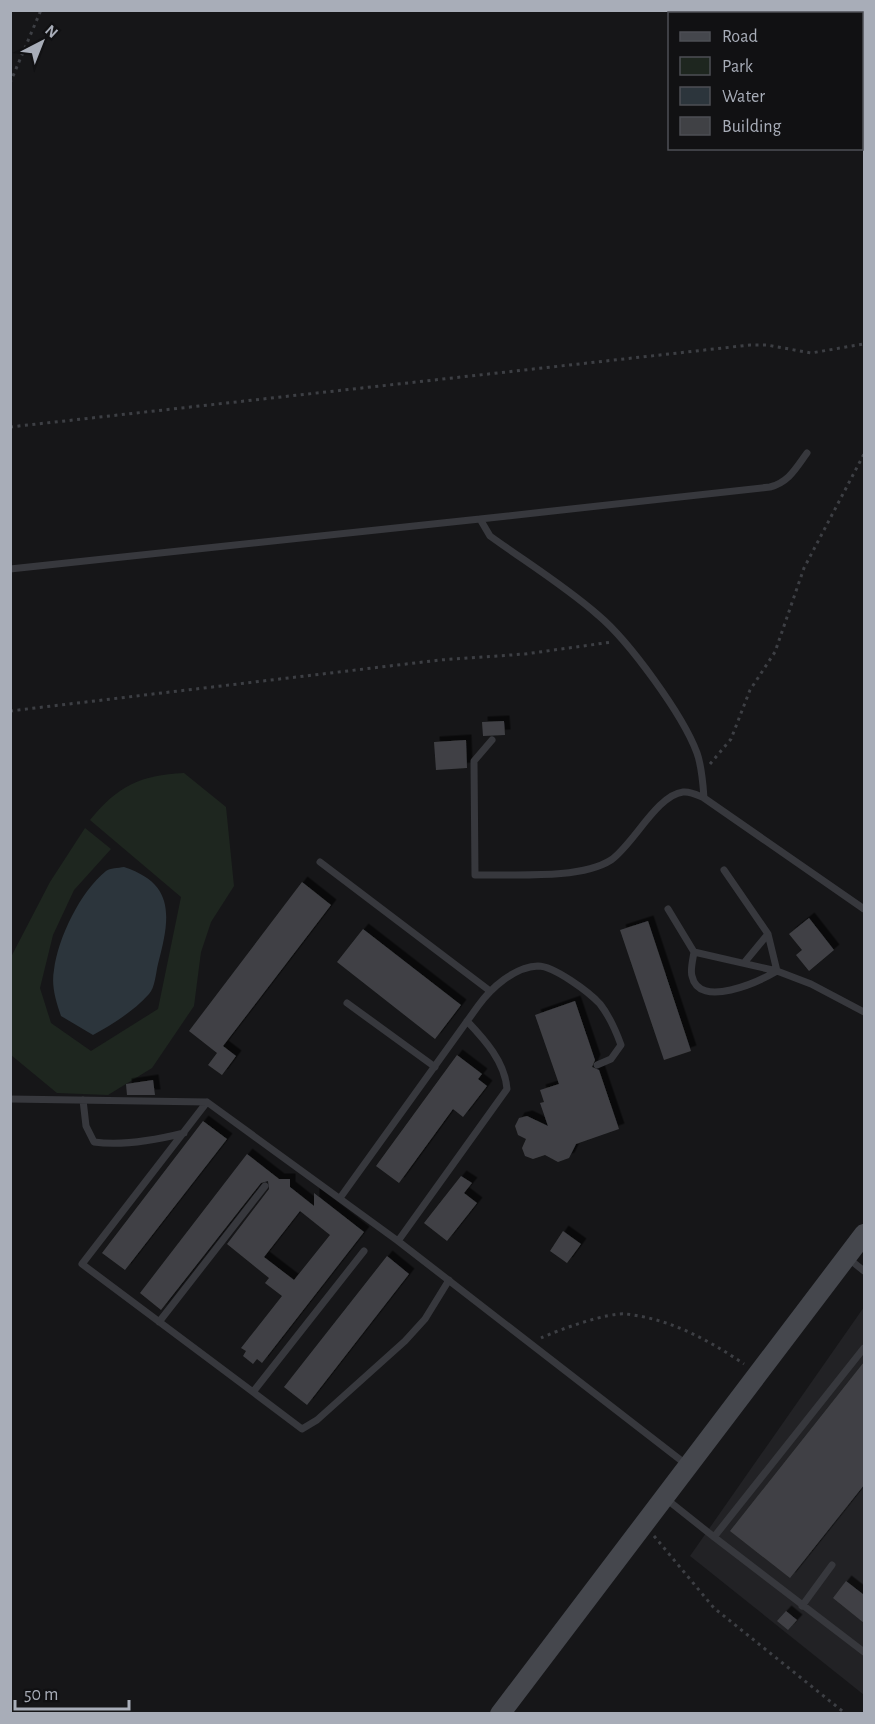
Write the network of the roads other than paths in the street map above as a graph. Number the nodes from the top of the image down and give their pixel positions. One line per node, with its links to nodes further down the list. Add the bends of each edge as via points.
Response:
1 (807, 453): 2 (lane, via 790,477 770,487)
2 (480, 519): 3 (lane); 5 (lane, via 490,536 597,613 622,640 680,718 697,754)
3 (10, 569)
4 (492, 740): 5 (lane, via 474,761 476,875 572,871 602,865 620,853 673,795 691,792)
5 (704, 798): 9 (lane)
6 (320, 862): 14 (lane)
7 (724, 870): 10 (lane)
8 (668, 909): 11 (lane)
9 (864, 909)
10 (768, 934): 12 (lane); 13 (lane)
11 (694, 952): 12 (lane); 13 (lane, via 691,976 708,992 753,984)
12 (744, 963): 13 (lane)
13 (777, 971): 16 (lane)
14 (489, 991): 17 (lane); 18 (lane, via 503,979 536,966 551,968 599,1003 613,1024 621,1045 611,1059)
15 (347, 1003): 19 (lane)
16 (864, 1012)
17 (467, 1021): 19 (lane); 27 (lane, via 486,1041 506,1074 507,1089)
18 (597, 1065)
19 (435, 1067): 25 (lane)
20 (10, 1099): 21 (lane)
21 (83, 1100): 22 (lane); 23 (lane, via 86,1126 94,1142 109,1144)
22 (207, 1102): 23 (lane); 25 (lane)
23 (184, 1133): 32 (lane, via 82,1264)
24 (265, 1186): 32 (lane)
25 (340, 1198): 27 (lane)
26 (864, 1234): 29 (main road)
27 (398, 1241): 31 (lane)
28 (363, 1251): 34 (lane)
29 (847, 1257): 30 (lane); 35 (main road)
30 (864, 1271)
31 (449, 1280): 34 (lane, via 425,1319 405,1341 302,1429); 35 (lane)
32 (159, 1322): 34 (lane)
33 (864, 1348): 37 (lane)
34 (253, 1392)
35 (688, 1466): 36 (main road)
36 (663, 1497): 37 (lane); 41 (main road)
37 (714, 1537): 39 (lane)
38 (832, 1565): 39 (lane)
39 (802, 1606): 40 (lane)
40 (864, 1652)
41 (500, 1713)

